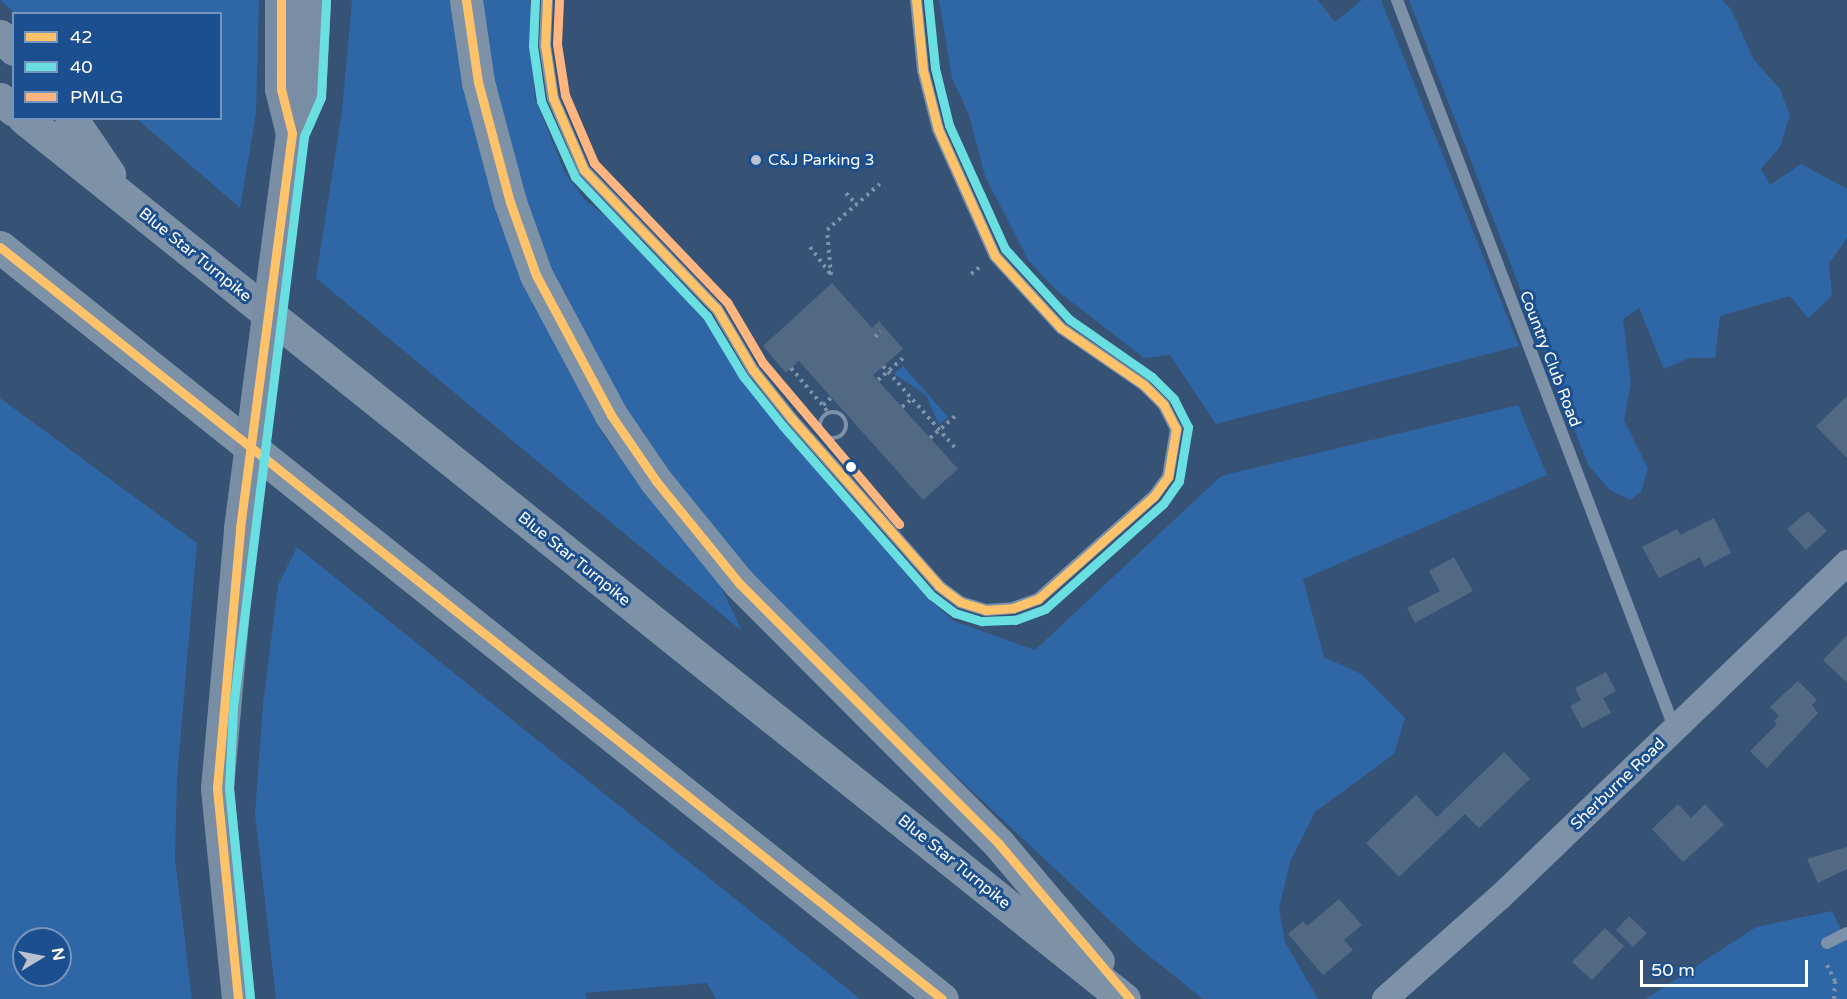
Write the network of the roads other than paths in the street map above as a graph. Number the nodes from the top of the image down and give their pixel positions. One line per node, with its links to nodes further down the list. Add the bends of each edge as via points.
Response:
1 (281, 0): 13 (main road, via 281,88)
2 (314, 0): 13 (main road, via 309,95)
3 (466, 0): 23 (highway, via 478,81 510,202 536,275 611,415 656,481 732,576 999,844)
4 (547, 0): 5 (lane, via 545,45 553,98 584,170 717,309 753,370 915,560 960,602 986,610 1013,608 1038,599 1154,496 1168,477 1176,429 1164,405 1144,385 1061,328 995,256 950,156 923,70)
5 (916, 0)
6 (1397, 0): 17 (lane, Country Club Road)
7 (0, 36): 8 (highway)
8 (12, 47)
9 (0, 99): 10 (highway)
10 (12, 108)
11 (26, 120): 14 (highway, Blue Star Turnpike)
12 (73, 120): 14 (highway)
13 (292, 133): 20 (main road, bridge, via 240,528 217,788)
14 (129, 202): 22 (highway, Blue Star Turnpike)
15 (0, 247): 21 (highway)
16 (1847, 563): 17 (street, Sherburne Road)
17 (1675, 730): 24 (street, Sherburne Road)
18 (1847, 933): 19 (lane)
19 (1827, 943)
20 (238, 999)
21 (942, 999)
22 (1124, 999)
23 (1130, 999)
24 (1384, 999)

